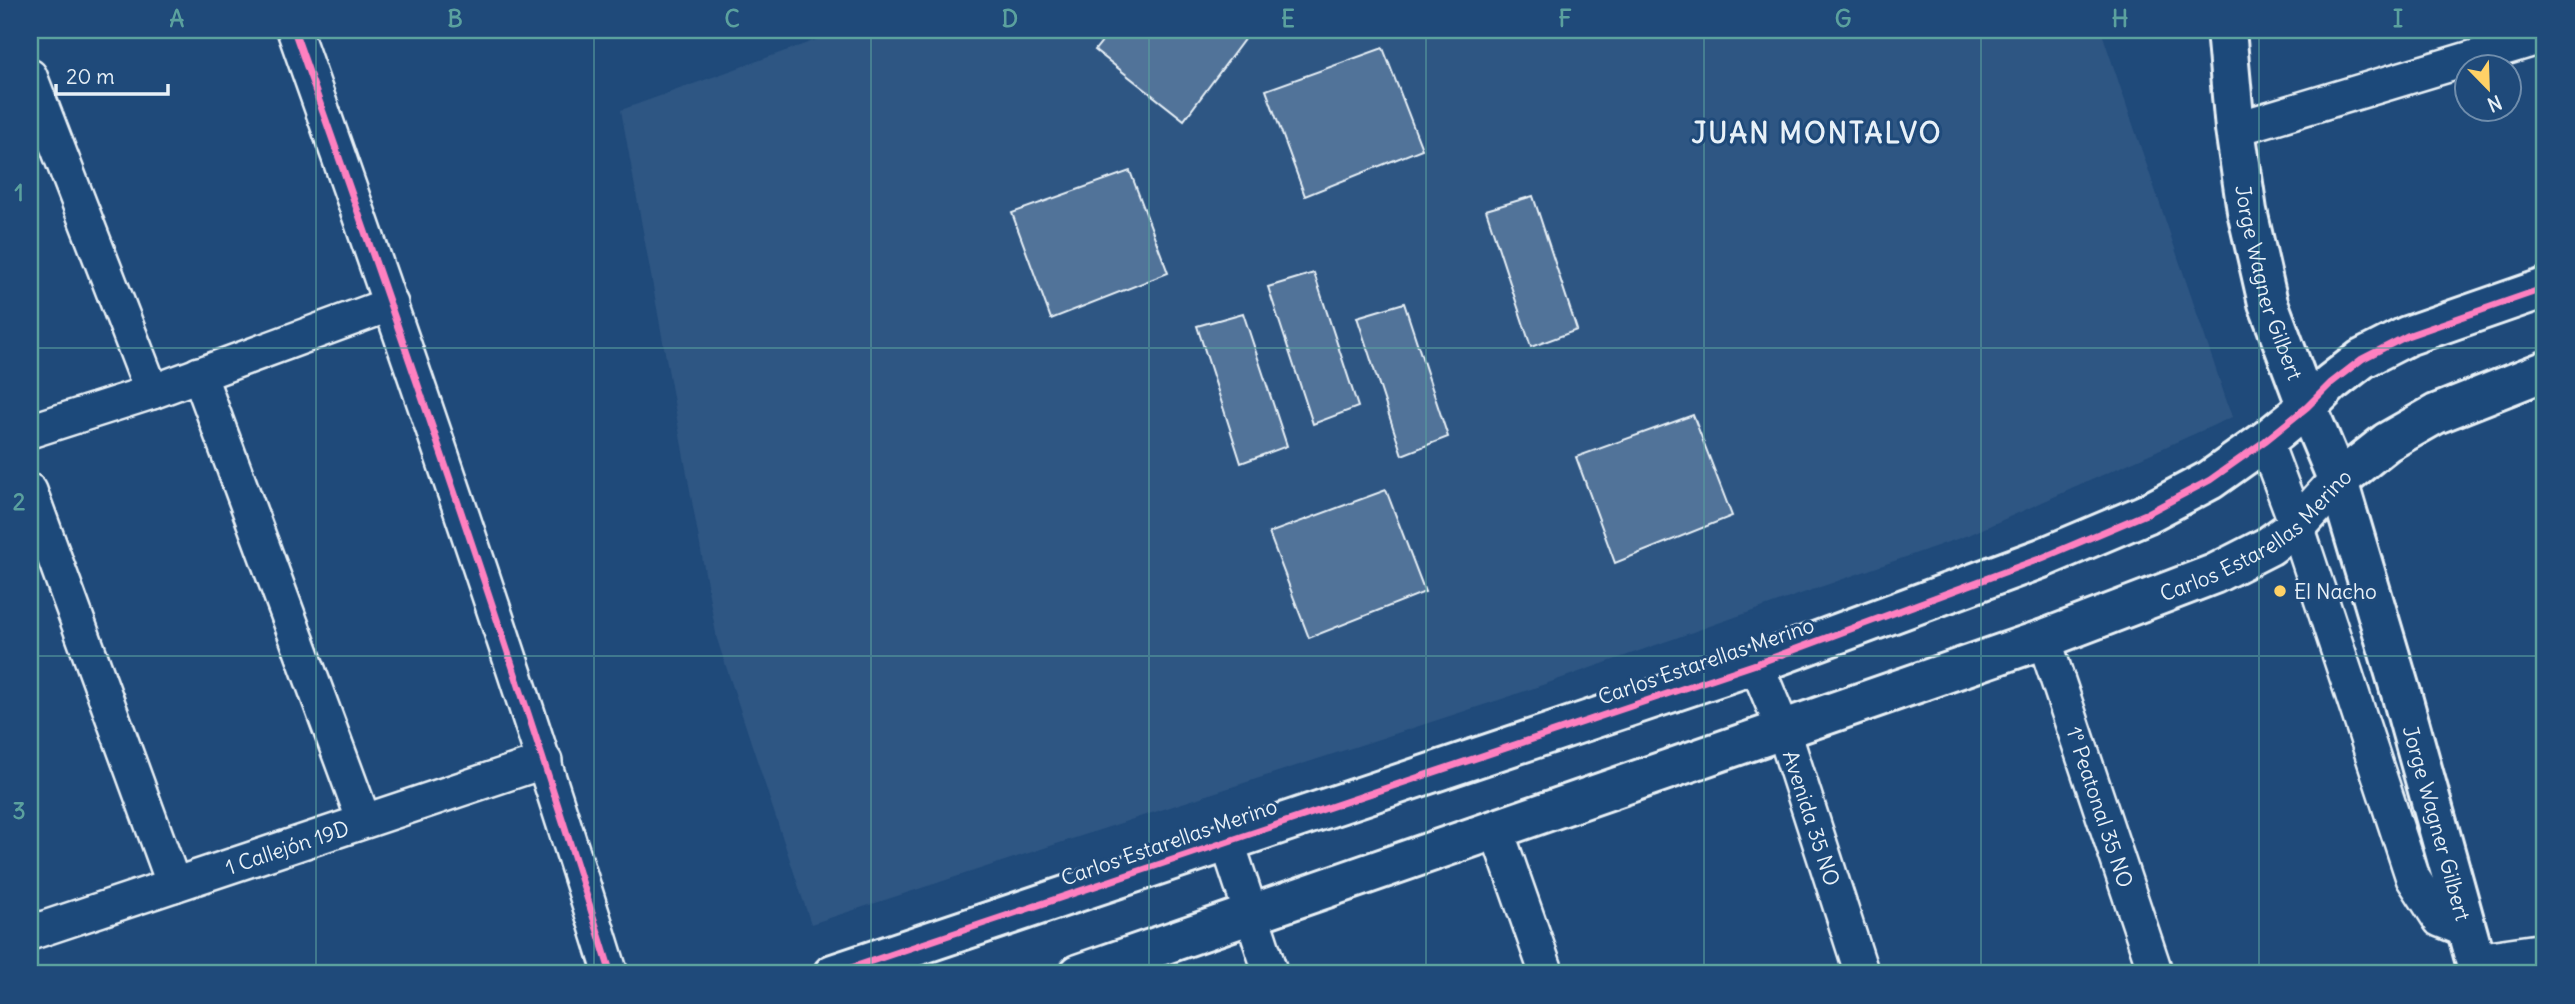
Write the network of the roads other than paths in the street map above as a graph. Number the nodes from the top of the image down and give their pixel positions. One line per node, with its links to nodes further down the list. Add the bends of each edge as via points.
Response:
1 (294, 30): 7 (street)
2 (2226, 30): 5 (street, Jorge Wagner Gilbert)
3 (2545, 36): 5 (street)
4 (30, 76): 10 (street)
5 (2235, 129): 11 (street, Jorge Wagner Gilbert, via 2268,303)
6 (2545, 288): 11 (street, Carlos Estarellas Merino, via 2396,342 2362,359)
7 (391, 304): 9 (street); 20 (street)
8 (2545, 371): 14 (street, Carlos Estarellas Merino, via 2436,414 2387,442)
9 (199, 374): 10 (street); 21 (street)
10 (152, 391): 12 (street)
11 (2306, 407): 13 (street, Carlos Estarellas Merino); 14 (street, Jorge Wagner Gilbert)
12 (30, 431)
13 (2265, 440): 16 (street, Jorge Wagner Gilbert); 18 (street, Carlos Estarellas Merino, via 2210,480 2146,514 2042,558)
14 (2338, 481): 16 (street, Carlos Estarellas Merino); 28 (street, Jorge Wagner Gilbert)
15 (30, 491): 24 (street)
16 (2297, 526): 17 (street, Carlos Estarellas Merino, via 2214,574); 28 (street, Jorge Wagner Gilbert, via 2413,878 2440,920)
17 (2044, 639): 19 (street, Carlos Estarellas Merino); 35 (street, 1° Peatonal 35 NO)
18 (1756, 664): 19 (street, Avenida 35 NO); 23 (street, Carlos Estarellas Merino)
19 (1783, 729): 22 (street, Carlos Estarellas Merino); 34 (street, Avenida 35 NO)
20 (545, 761): 21 (street, 1 Callejón 19D); 29 (street)
21 (364, 821): 24 (street, 1 Callejón 19D)
22 (1496, 829): 25 (street, Carlos Estarellas Merino); 33 (street)
23 (1227, 841): 25 (street); 30 (street, Carlos Estarellas Merino)
24 (174, 885): 26 (street, 1 Callejón 19D)
25 (1251, 916): 31 (street, Carlos Estarellas Merino); 32 (street)
26 (30, 933)
27 (2545, 950): 28 (street)
28 (2474, 955)
29 (611, 974)
30 (833, 974)
31 (1079, 974)
32 (1271, 974)
33 (1547, 974)
34 (1862, 974)
35 (2156, 974)

